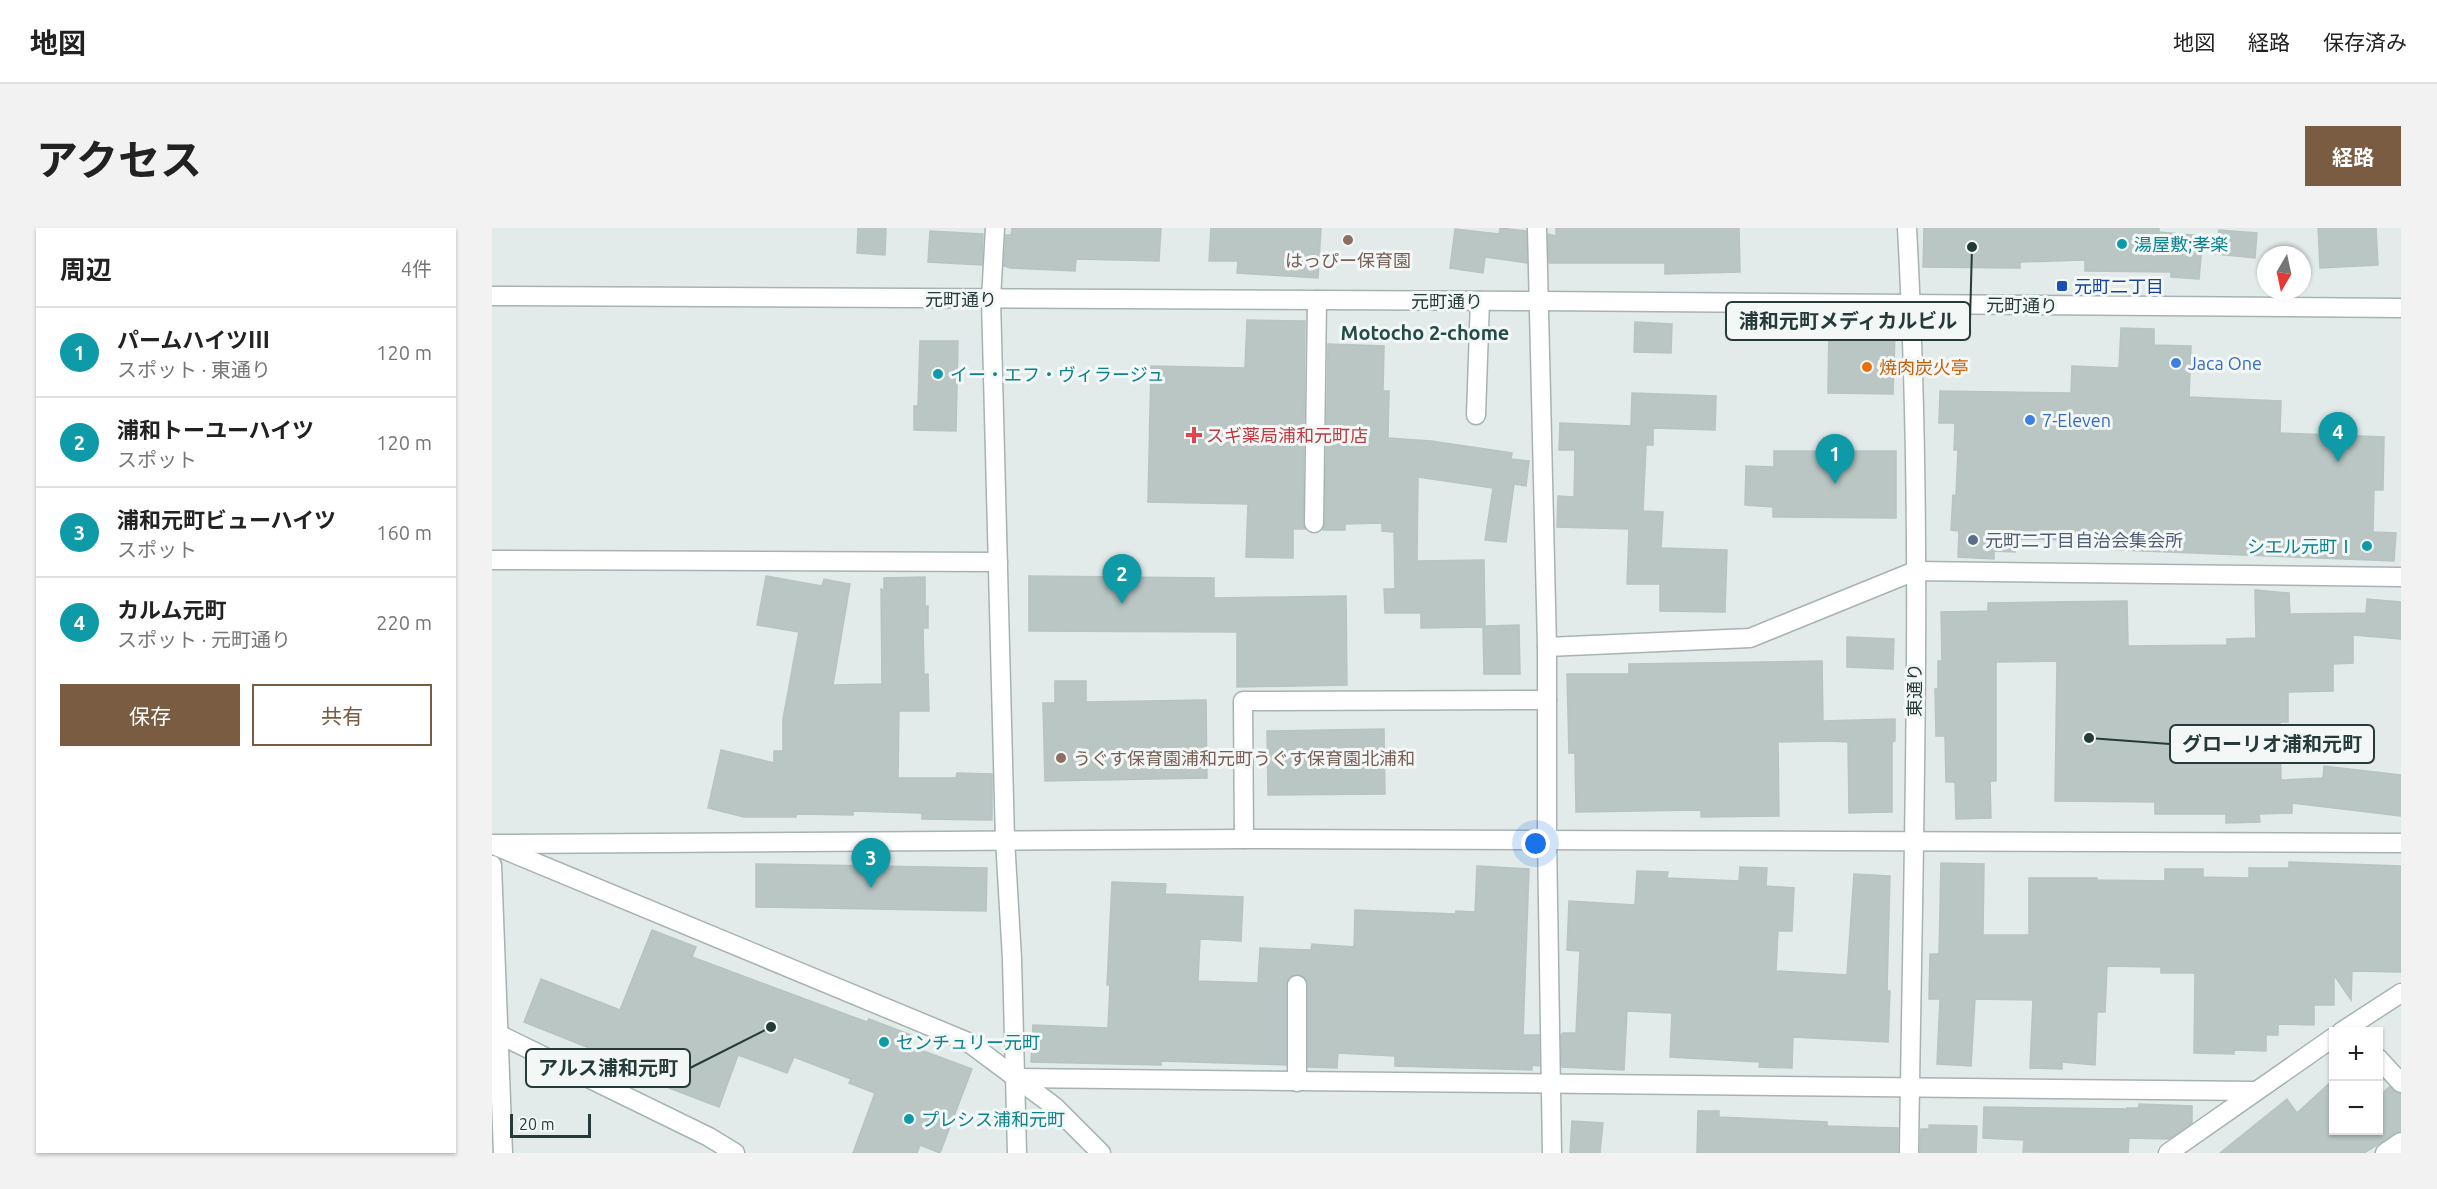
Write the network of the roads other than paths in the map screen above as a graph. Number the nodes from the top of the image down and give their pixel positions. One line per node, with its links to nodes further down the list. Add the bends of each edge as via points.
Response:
1 (995, 228): 5 (street)
2 (1537, 228): 8 (street)
3 (1907, 228): 9 (street, 東通り)
4 (492, 296): 5 (street, 元町通り)
5 (991, 299): 6 (street, 元町通り); 14 (street)
6 (1317, 300): 7 (street, 元町通り); 12 (street)
7 (1480, 301): 8 (street, 元町通り); 11 (street)
8 (1539, 301): 9 (street, 元町通り); 17 (street)
9 (1911, 304): 10 (street, 元町通り); 15 (street, 東通り)
10 (2401, 308)
11 (1476, 415)
12 (1314, 523)
13 (492, 560): 14 (street)
14 (999, 562): 20 (street)
15 (1915, 571): 16 (street); 17 (street, via 1750,638); 22 (street, 東通り)
16 (2401, 577)
17 (1547, 646): 18 (street)
18 (1547, 700): 19 (street, via 1243,701); 21 (street)
19 (1244, 838): 20 (street); 21 (street)
20 (1005, 839): 24 (street); 32 (street)
21 (1546, 839): 22 (street); 35 (street)
22 (1914, 842): 23 (street); 36 (street, 東通り)
23 (2401, 843)
24 (492, 844): 32 (street, via 968,1042)
25 (492, 865): 29 (street)
26 (1297, 985): 33 (street)
27 (2401, 993): 28 (street)
28 (2352, 1027)
29 (495, 1033): 39 (street); 40 (street)
30 (2329, 1040): 37 (street)
31 (2383, 1063): 34 (street)
32 (1014, 1078): 33 (street); 41 (street); 42 (street, via 1055,1107)
33 (1297, 1082): 35 (street)
34 (2401, 1083)
35 (1550, 1084): 36 (street); 43 (street)
36 (1910, 1088): 37 (street); 44 (street, 東通り)
37 (2254, 1091): 45 (street)
38 (2401, 1142): 46 (street)
39 (503, 1153)
40 (735, 1153)
41 (1017, 1153)
42 (1101, 1153)
43 (1552, 1153)
44 (1909, 1153)
45 (2168, 1153)
46 (2385, 1153)

